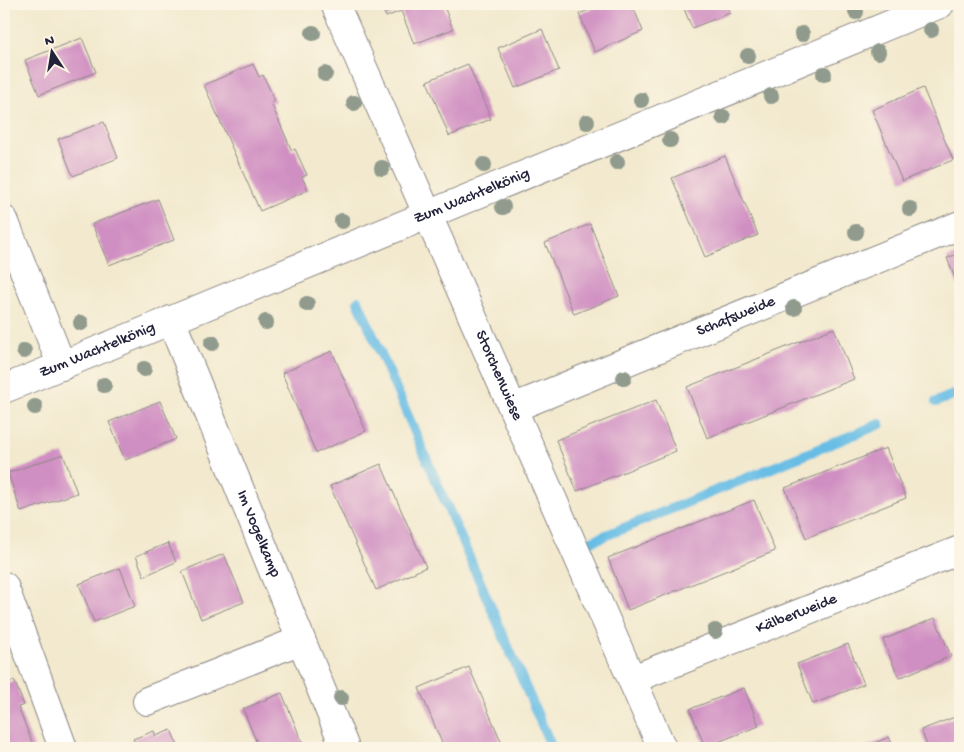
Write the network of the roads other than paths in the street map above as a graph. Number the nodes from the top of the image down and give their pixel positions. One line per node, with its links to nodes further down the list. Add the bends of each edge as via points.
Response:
1 (335, 4): 3 (street, Storchenwiese)
2 (940, 4): 3 (street, Zum Wachtelkönig)
3 (428, 214): 6 (street, Zum Wachtelkönig); 9 (street, Storchenwiese)
4 (4, 220): 7 (street)
5 (960, 226): 9 (street, Schafsweide)
6 (171, 320): 7 (street, Zum Wachtelkönig); 12 (street, Im Vogelkamp)
7 (62, 366): 8 (street, Zum Wachtelkönig)
8 (4, 389)
9 (513, 408): 13 (street, Storchenwiese)
10 (960, 550): 13 (street, Kälberweide)
11 (4, 586): 15 (street)
12 (301, 640): 14 (street); 16 (street, Im Vogelkamp)
13 (633, 679): 17 (street, Storchenwiese)
14 (147, 701)
15 (63, 748)
16 (346, 748)
17 (662, 748)

